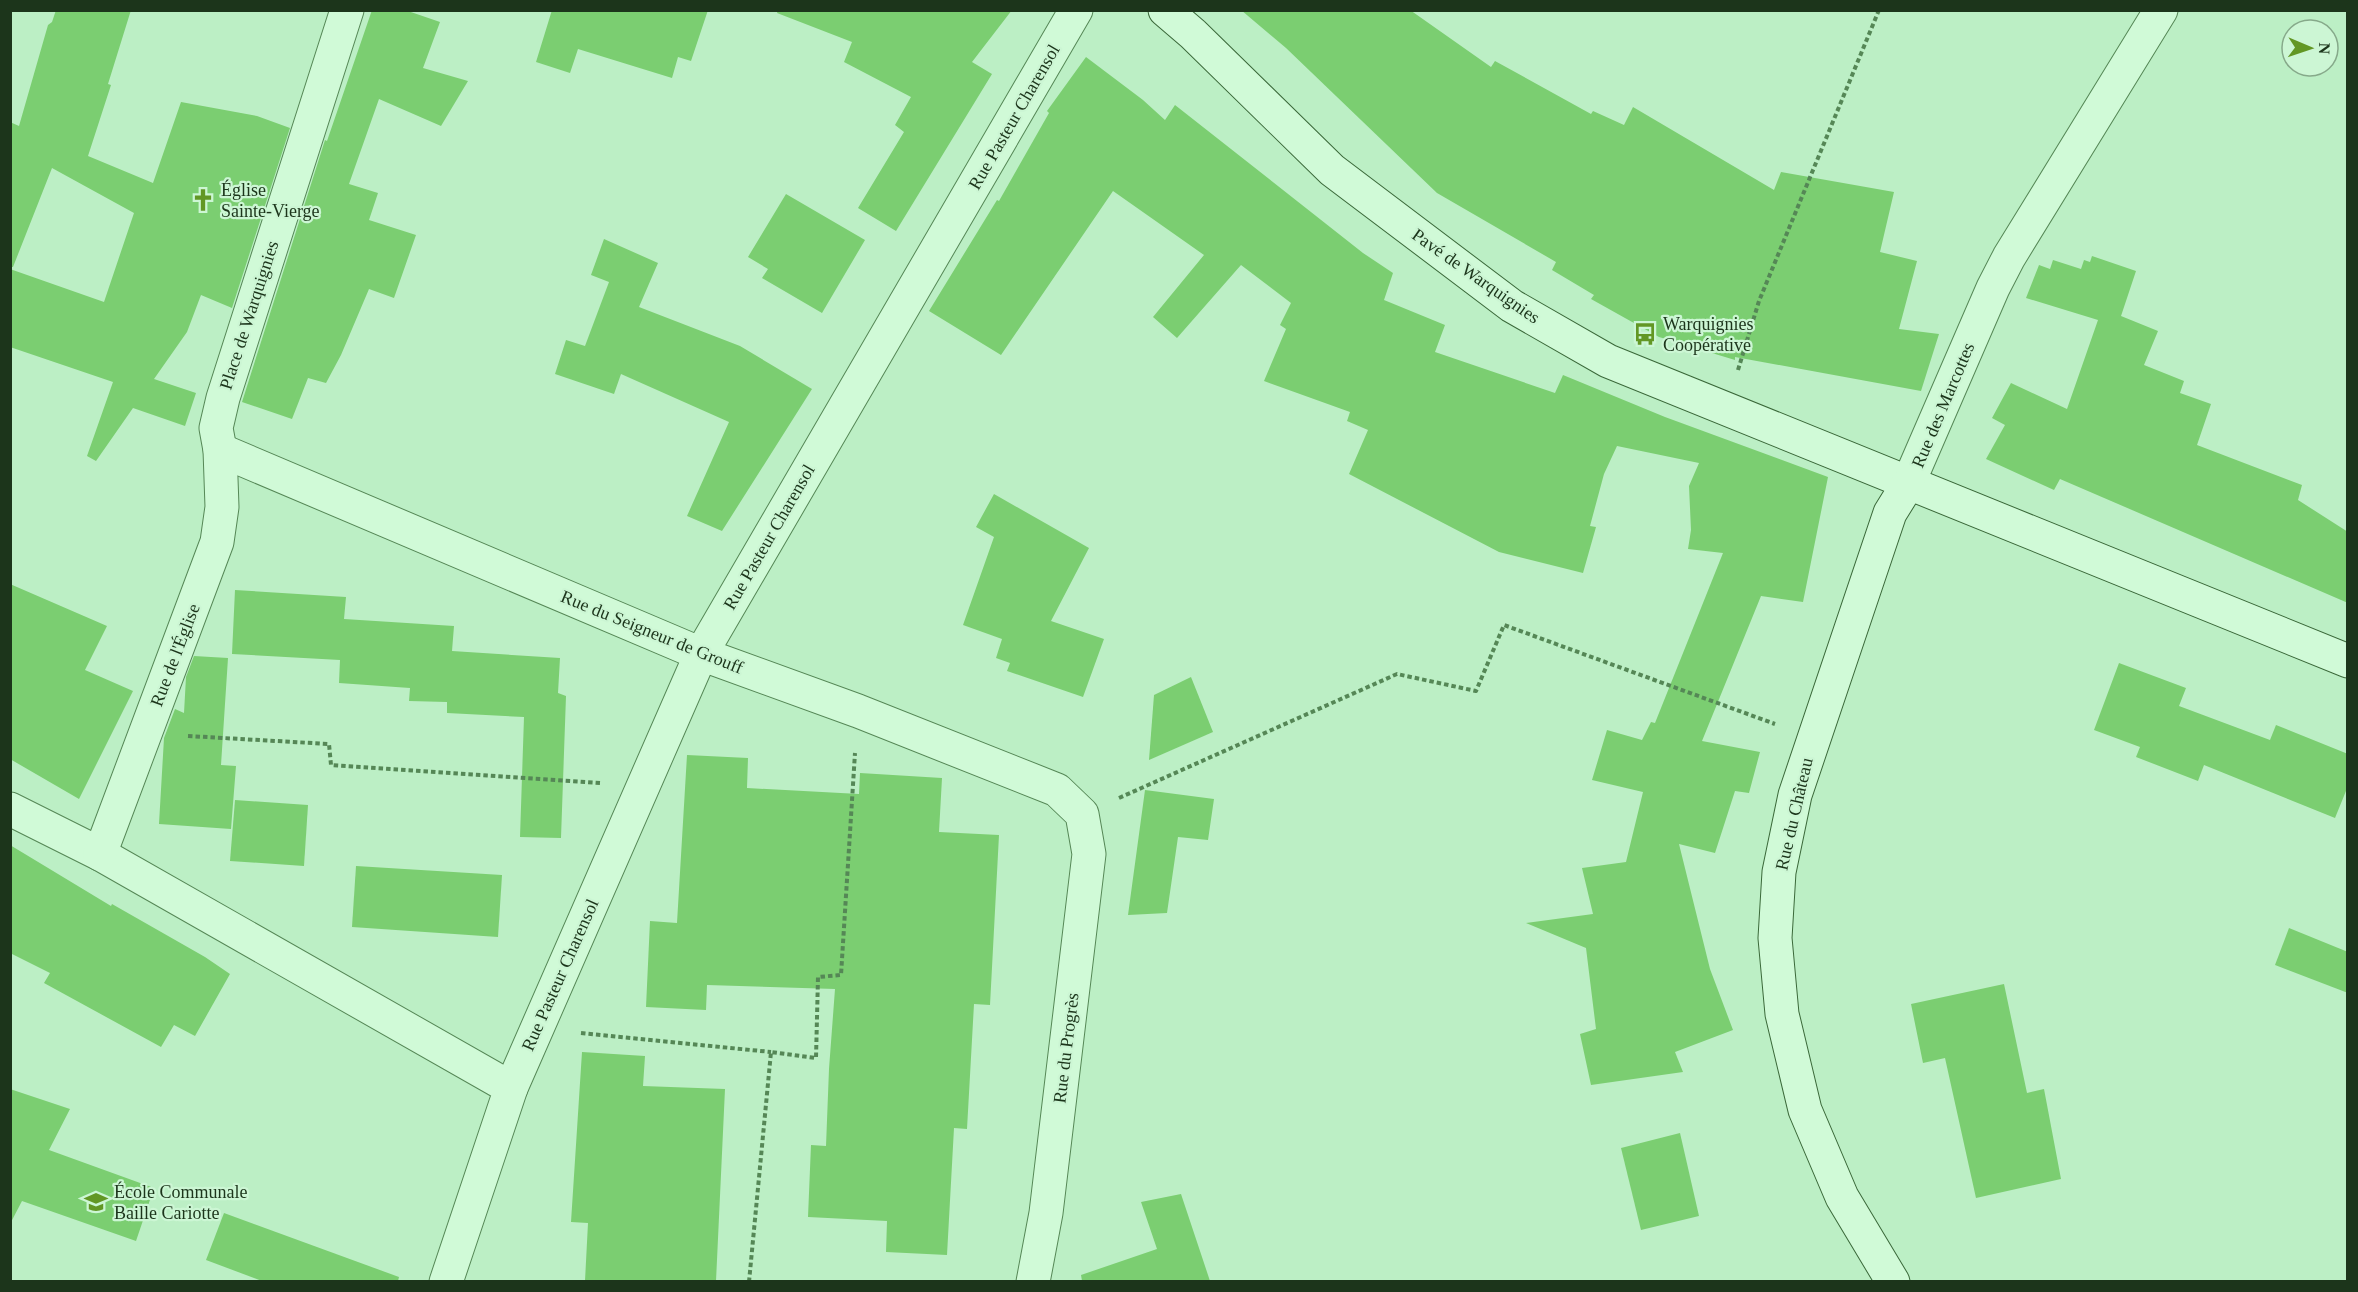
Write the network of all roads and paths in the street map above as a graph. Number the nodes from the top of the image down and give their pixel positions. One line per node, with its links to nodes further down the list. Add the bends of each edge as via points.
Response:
1 (346, 10): 7 (street, Place de Warquignies, via 223,398 216,428)
2 (1076, 10): 9 (street, Rue Pasteur Charensol)
3 (1165, 10): 6 (street, Pavé de Warquignies, via 1332,170 1512,306 1608,361)
4 (1879, 10): 6 (path, via 1760,301)
5 (2161, 10): 8 (street, Rue des Marcottes, via 2009,257)
6 (1725, 410): 8 (street, Pavé de Warquignies)
7 (220, 450): 9 (street, Rue du Seigneur de Grouff); 12 (street, Rue de l'Église, via 222,507 217,542)
8 (1908, 484): 10 (street, Rue des Marcottes); 13 (street, Rue du Château, via 1890,513)
9 (701, 654): 11 (street, Rue du Seigneur de Grouff); 14 (street, Rue Pasteur Charensol)
10 (2348, 661)
11 (858, 711): 15 (street, Rue du Seigneur de Grouff, via 1057,790); 19 (path, via 841,975 818,977 816,1058)
12 (145, 733): 14 (path, via 329,744 330,765); 17 (street, Rue de l'Église)
13 (1813, 738): 15 (path, via 1504,625 1476,691 1397,674); 24 (street, Rue du Château, via 1795,795 1779,872 1775,938 1782,1014 1798,1085 1818,1144 1852,1214)
14 (643, 786): 18 (street, Rue Pasteur Charensol)
15 (1082, 814): 23 (street, Rue du Progrès, via 1089,854 1046,1213)
16 (12, 815): 17 (street)
17 (100, 854): 20 (street)
18 (537, 1028): 19 (path); 20 (street, Rue Pasteur Charensol)
19 (771, 1052): 22 (path)
20 (511, 1088): 21 (street, Rue Pasteur Charensol)
21 (446, 1281)
22 (749, 1281)
23 (1034, 1281)
24 (1893, 1281)

